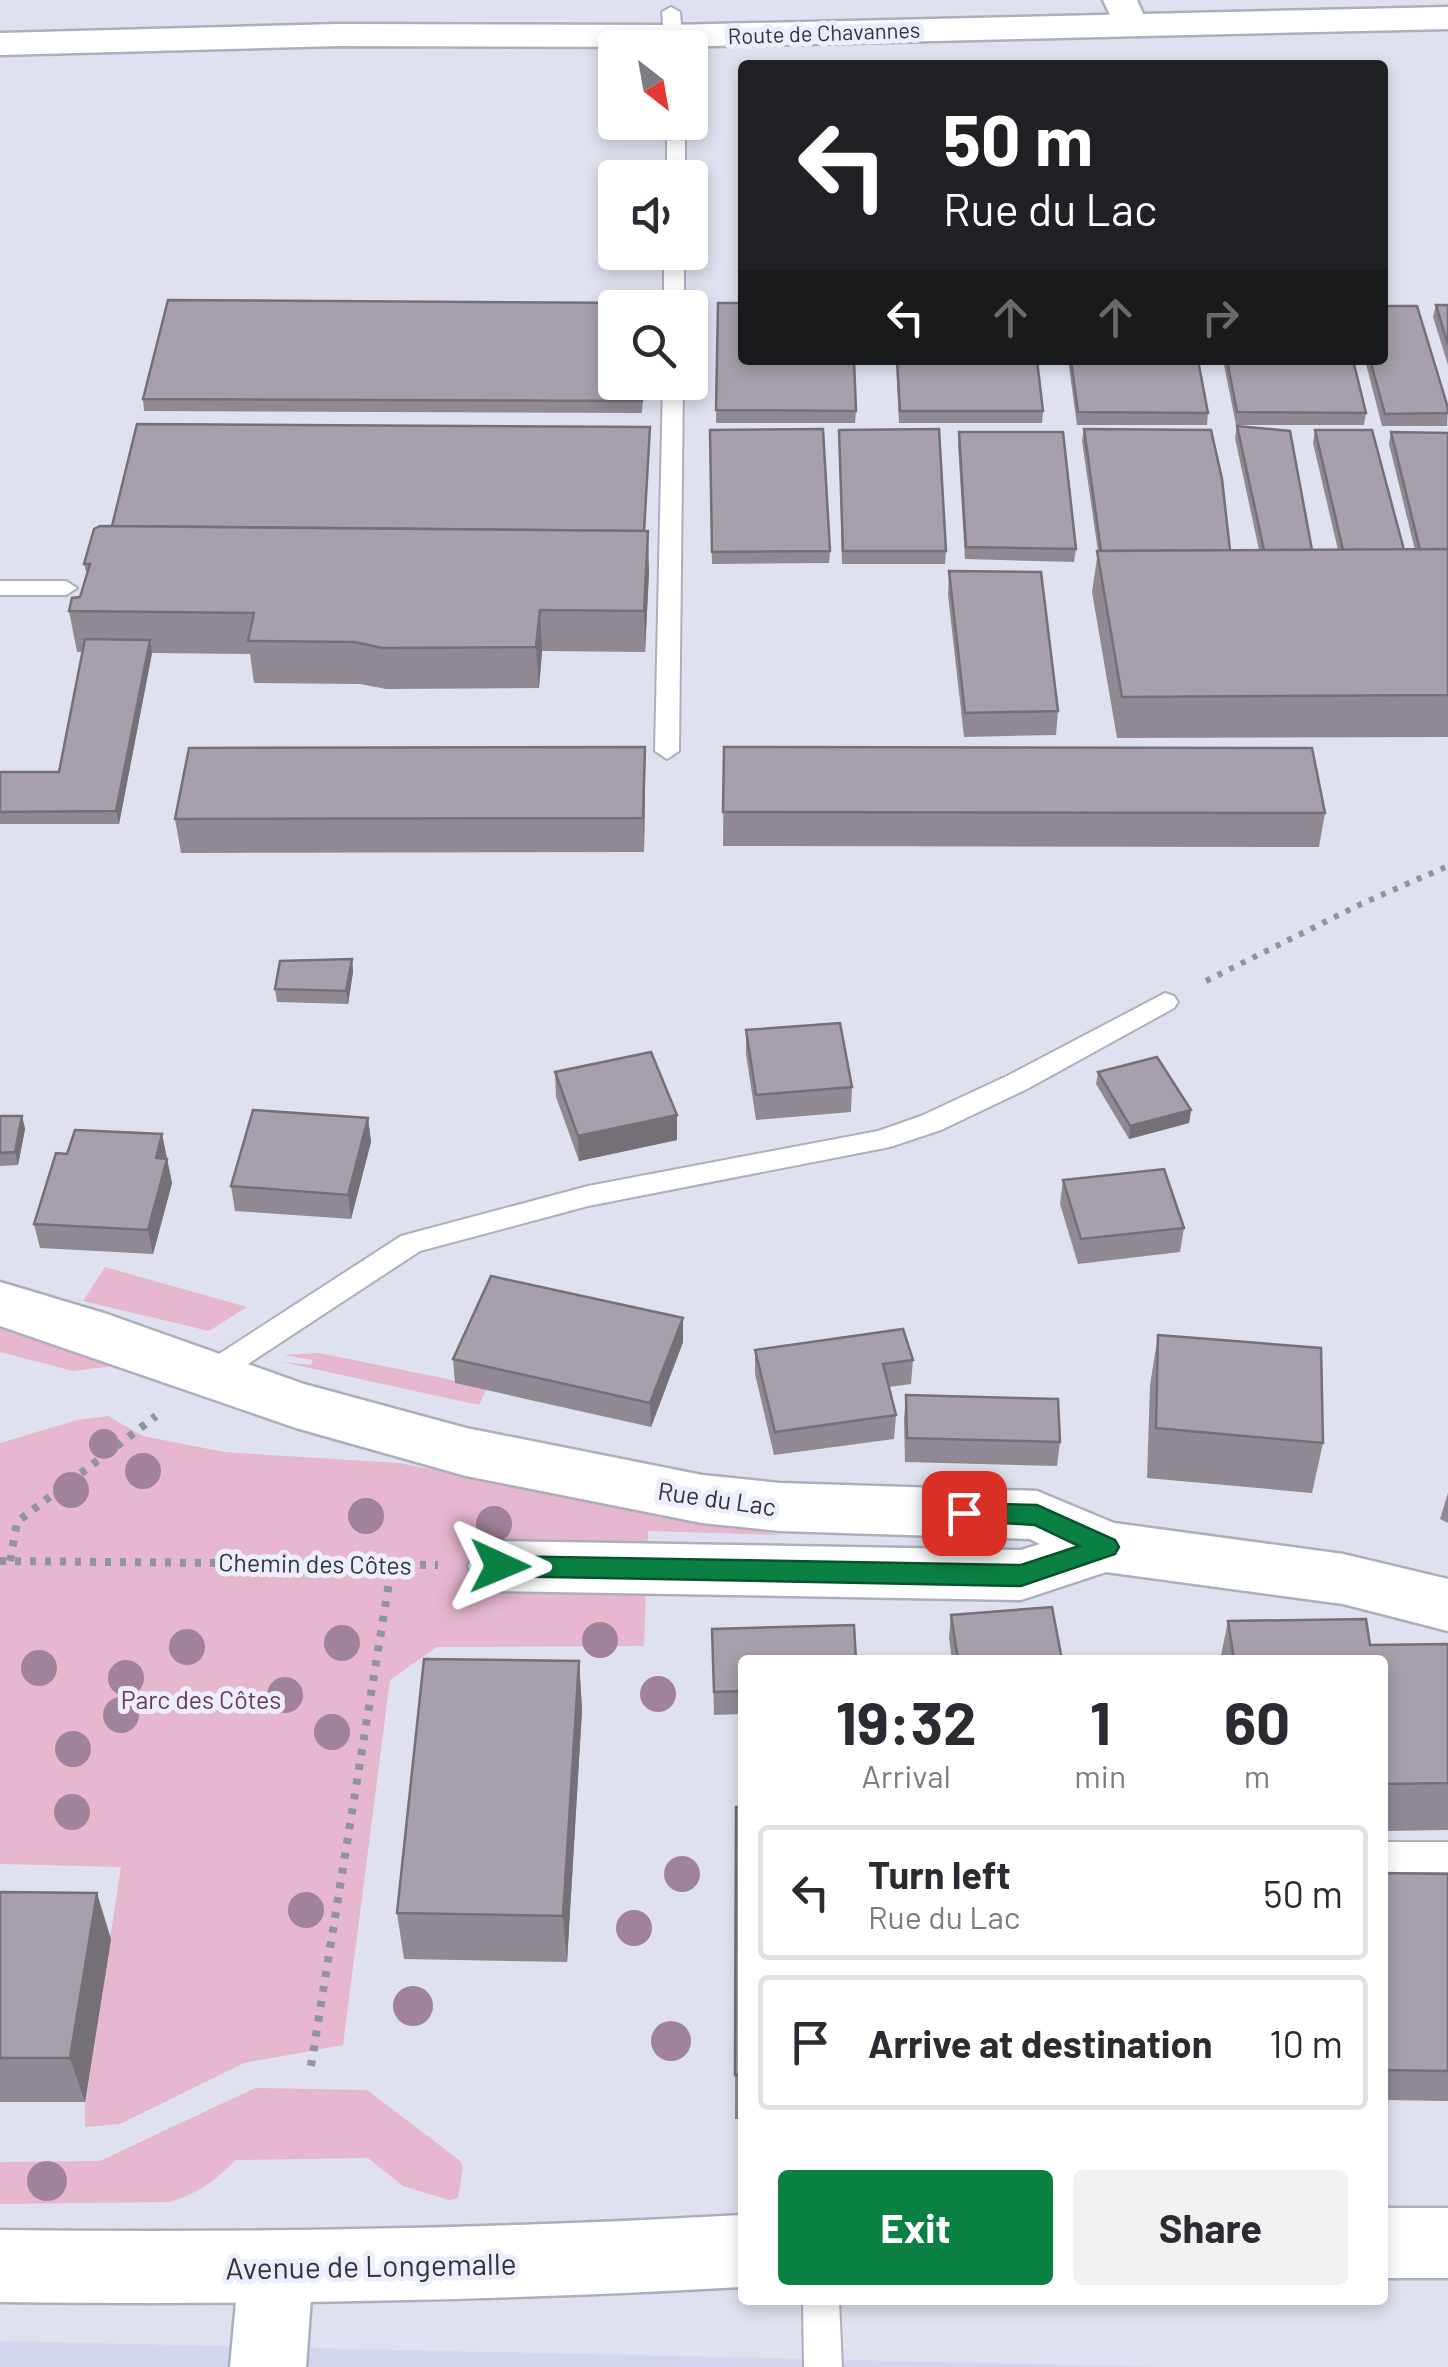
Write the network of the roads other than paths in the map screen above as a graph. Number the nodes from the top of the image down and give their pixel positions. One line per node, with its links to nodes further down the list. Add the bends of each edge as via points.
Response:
1 (945, 0): 6 (main road, Route de Chavannes)
2 (1039, 0): 4 (main road, Route de Chavannes)
3 (1200, 0): 4 (main road, Route de Chavannes)
4 (1124, 6): 5 (main road, Route de Chavannes); 7 (main road, Route de Chavannes)
5 (1448, 18)
6 (689, 30)
7 (707, 30)
8 (598, 33): 9 (main road, Route de Chavannes)
9 (0, 44)
10 (672, 400): 13 (lane)
11 (0, 588): 12 (lane)
12 (66, 588)
13 (667, 751)
14 (1165, 1002): 16 (lane, via 1018,1082 880,1140 588,1196 411,1243)
15 (0, 1304): 16 (main road, Rue du Lac)
16 (191, 1369): 17 (main road, Rue du Lac, via 296,1406 466,1452 702,1500 1037,1515)
17 (1106, 1547): 18 (main road, via 1021,1576); 19 (main road, Rue du Lac, via 1343,1579)
18 (500, 1566)
19 (1448, 1605)
20 (1448, 1857): 21 (lane)
21 (1388, 1858)
22 (1388, 2242): 23 (main road)
23 (1448, 2243)
24 (738, 2251): 26 (main road, Avenue de Longemalle)
25 (0, 2266): 26 (main road, Avenue de Longemalle)
26 (276, 2268): 28 (main road)
27 (821, 2305): 29 (lane)
28 (268, 2367)
29 (823, 2367)

